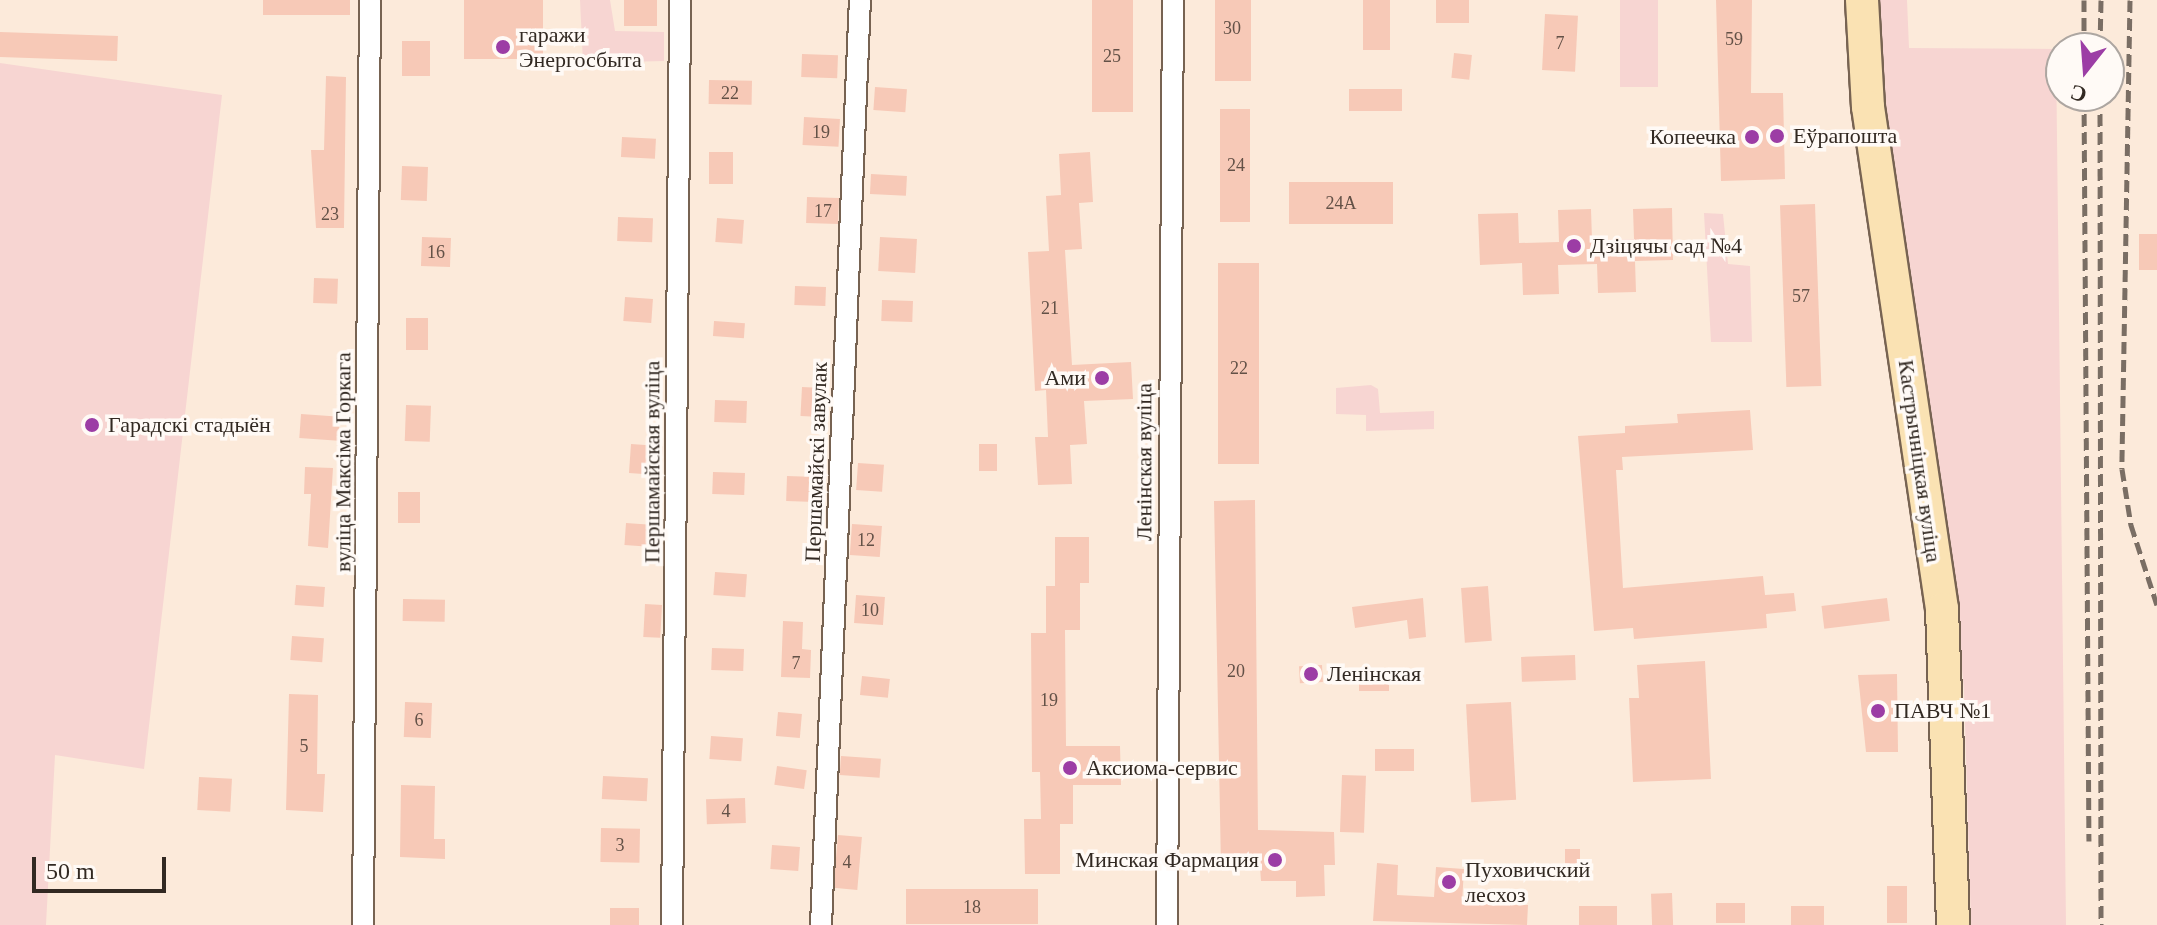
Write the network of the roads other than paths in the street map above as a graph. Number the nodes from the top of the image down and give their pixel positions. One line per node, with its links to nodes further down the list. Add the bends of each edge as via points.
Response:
1 (370, 0): 6 (street, вуліца Максіма Горкага)
2 (680, 0): 7 (street, Першамайская вуліца)
3 (860, 0): 8 (street, Першамайскі завулак)
4 (1173, 0): 9 (street, Ленінская вуліца)
5 (1862, 0): 10 (main road, Кастрычніцкая вуліца, via 1868,107 1942,609)
6 (363, 925)
7 (672, 925)
8 (821, 925)
9 (1167, 925)
10 (1953, 925)

